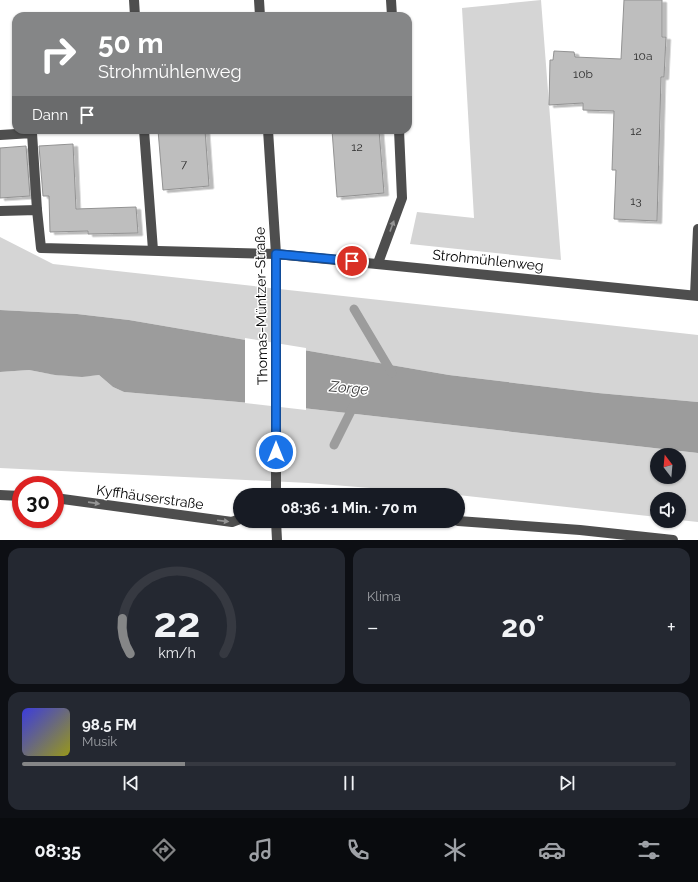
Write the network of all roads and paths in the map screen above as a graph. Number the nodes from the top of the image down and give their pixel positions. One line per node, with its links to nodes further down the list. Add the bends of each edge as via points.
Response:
1 (134, 0): 4 (street)
2 (259, 0): 5 (street)
3 (391, 0): 6 (street)
4 (135, 12)
5 (260, 12)
6 (392, 12)
7 (0, 134): 8 (street)
8 (12, 134)
9 (32, 134): 13 (street)
10 (144, 134): 16 (street)
11 (268, 134): 17 (street, Thomas-Müntzer-Straße)
12 (398, 134): 18 (street, one-way to 12, via 402,198)
13 (37, 210): 14 (street); 16 (street, Strohmühlenweg, via 41,248)
14 (0, 211)
15 (698, 229): 19 (street)
16 (153, 250): 17 (street, Strohmühlenweg)
17 (276, 254): 18 (street, Strohmühlenweg); 20 (street, Thomas-Müntzer-Straße)
18 (378, 263): 19 (street, Strohmühlenweg)
19 (696, 296)
20 (276, 488)
21 (0, 495): 22 (street)
22 (12, 496)
23 (64, 499): 25 (street, Kyffhäuserstraße, one-way to 25)
24 (465, 521): 28 (street)
25 (233, 522)
26 (276, 528): 27 (street)
27 (277, 540)
28 (673, 540)

